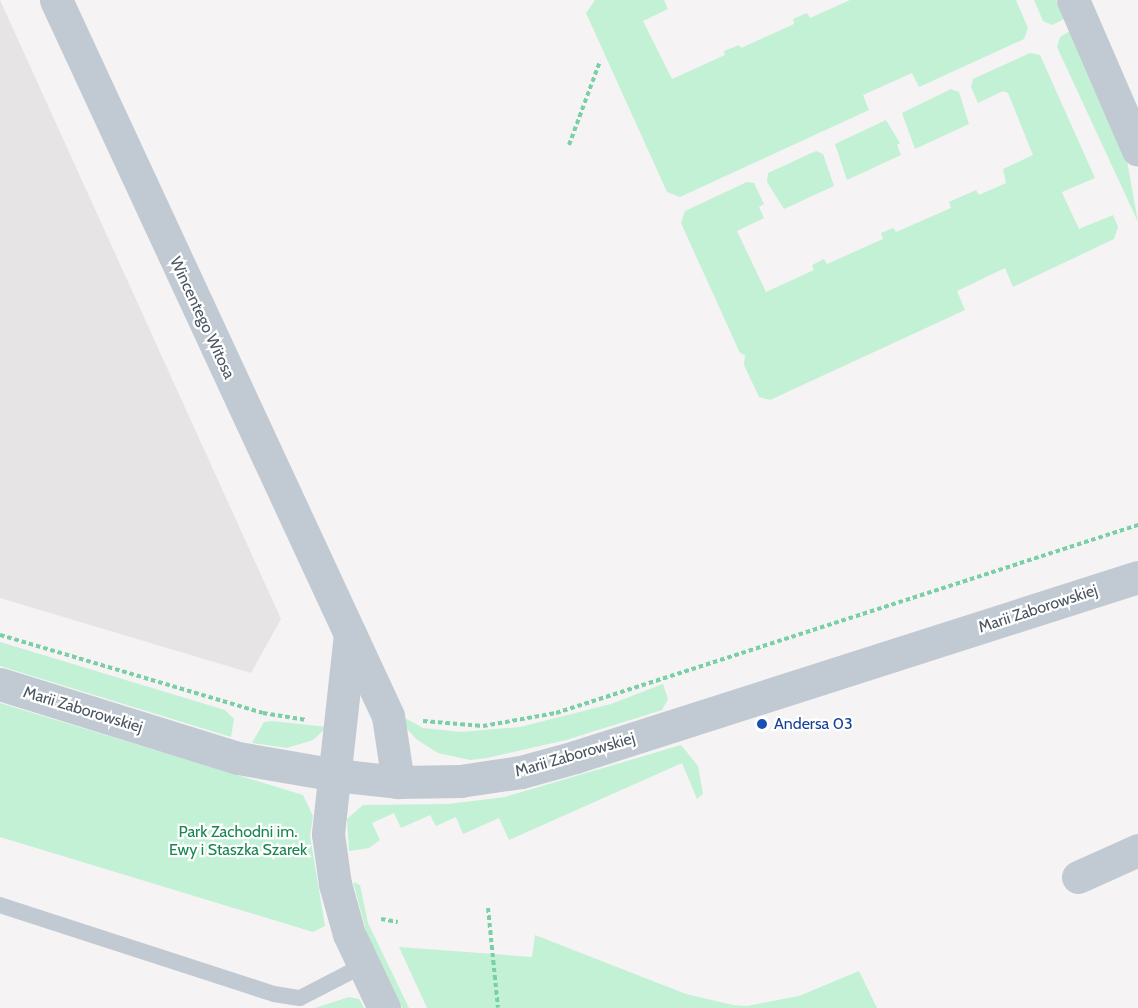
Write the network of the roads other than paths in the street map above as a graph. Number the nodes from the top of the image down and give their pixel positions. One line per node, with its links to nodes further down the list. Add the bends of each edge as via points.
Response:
1 (56, 0): 5 (street, Wincentego Witosa)
2 (1073, 0): 3 (street)
3 (1138, 150)
4 (1138, 577): 8 (street, Marii Zaborowskiej, via 522,772 460,781)
5 (350, 634): 7 (street); 8 (street, Wincentego Witosa, via 388,716)
6 (0, 684): 7 (street, Marii Zaborowskiej, via 238,758)
7 (335, 775): 8 (street, Marii Zaborowskiej); 12 (street, via 329,848 344,916)
8 (398, 782)
9 (1138, 850): 10 (street)
10 (1078, 877)
11 (0, 905): 12 (lane, via 300,998)
12 (362, 966): 13 (street)
13 (384, 1008)

